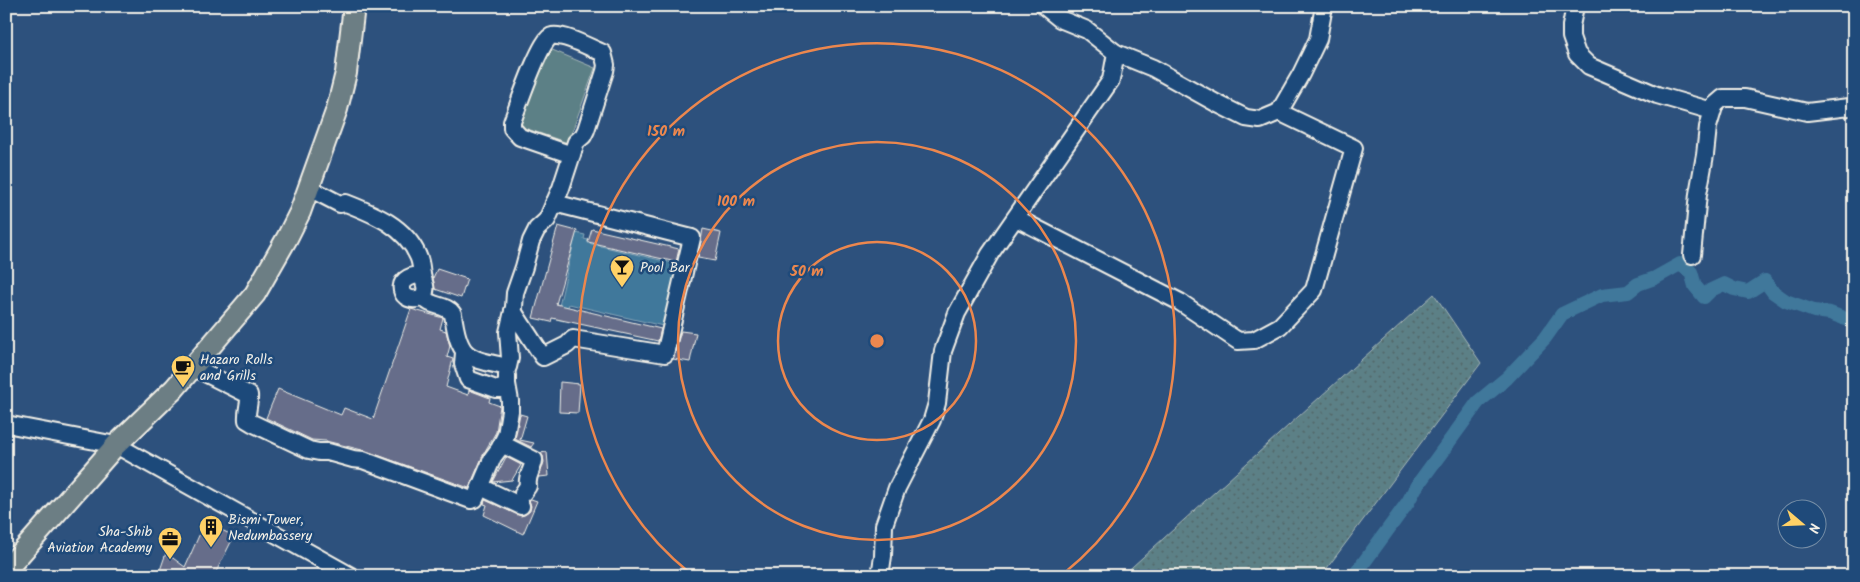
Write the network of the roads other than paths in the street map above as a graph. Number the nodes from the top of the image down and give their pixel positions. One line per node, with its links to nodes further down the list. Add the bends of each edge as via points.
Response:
1 (354, 6): 10 (main road, via 346,73)
2 (1044, 6): 5 (street, via 1060,20 1087,30)
3 (1324, 6): 8 (street, via 1318,39)
4 (1576, 6): 6 (street, via 1571,37 1577,54 1589,66 1657,95 1708,110)
5 (1116, 53): 8 (street, via 1153,68 1246,118 1260,120); 12 (street, via 1111,80)
6 (1714, 107): 7 (street, via 1723,98 1745,98 1807,112); 13 (street, via 1698,194)
7 (1849, 108)
8 (1279, 112): 12 (street, via 1354,148 1314,290 1280,326 1254,340 1238,341 1180,302)
9 (572, 155): 9 (street, via 520,136 512,128 544,42 554,35 603,53 606,59 595,106); 11 (street)
10 (308, 188): 14 (street, via 394,225 418,256); 18 (main road, via 288,238 255,294)
11 (554, 203): 16 (street, via 546,220 533,235 515,293); 16 (street, via 692,238 665,354 573,339 543,357)
12 (1016, 218): 27 (street, via 990,254 957,314 942,351 934,412 897,488 884,524)
13 (1692, 255)
14 (422, 275): 15 (street, via 426,288); 15 (street, via 409,277 402,283 401,292 410,299)
15 (423, 297): 17 (street, via 453,314 459,346)
16 (513, 311): 19 (street, via 508,332)
17 (464, 353): 19 (street); 20 (street, via 463,364 468,379 496,389)
18 (193, 367): 23 (main road, via 174,390); 24 (street, via 249,395 248,420 309,450 363,460 471,500 475,499)
19 (508, 367): 20 (street)
20 (507, 384): 22 (street, via 510,411)
21 (6, 424): 23 (street)
22 (502, 444): 24 (street); 24 (street, via 534,460 522,499)
23 (116, 445): 25 (main road); 26 (street)
24 (480, 487)
25 (6, 570)
26 (351, 576)
27 (880, 576)

